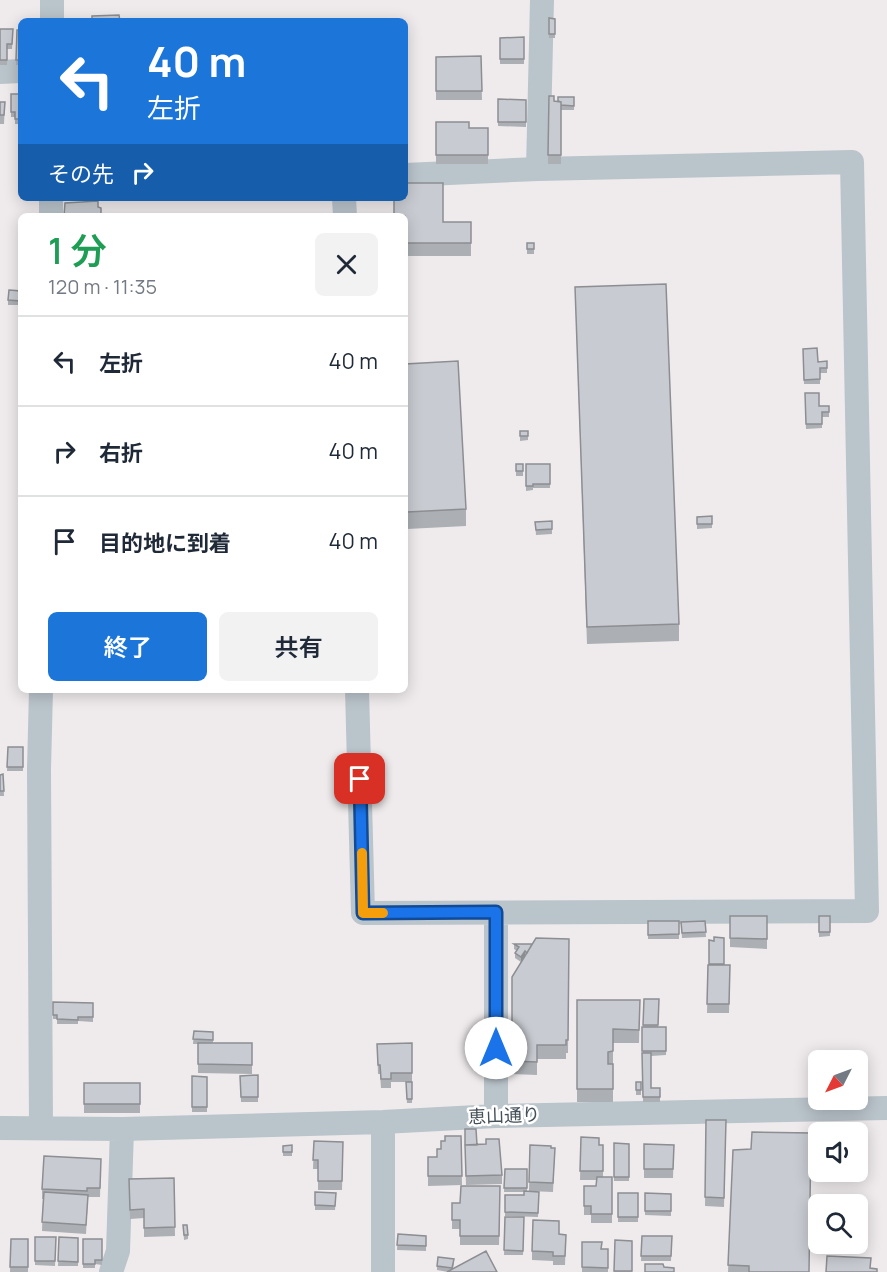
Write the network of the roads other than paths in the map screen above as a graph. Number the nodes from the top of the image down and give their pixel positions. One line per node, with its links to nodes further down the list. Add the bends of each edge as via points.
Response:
1 (52, 0): 3 (street)
2 (542, 0): 6 (street)
3 (52, 18)
4 (18, 71): 5 (street)
5 (0, 72)
6 (538, 169): 7 (street); 10 (street, via 852,162 867,911)
7 (408, 176)
8 (41, 693): 14 (street)
9 (357, 693): 10 (street, via 363,913)
10 (496, 912): 12 (street)
11 (887, 1108): 12 (street, 恵山通り)
12 (496, 1116): 13 (street, 恵山通り)
13 (384, 1122): 16 (street, 恵山通り); 18 (street)
14 (41, 1127): 15 (street); 16 (street, 恵山通り)
15 (0, 1128)
16 (122, 1129): 17 (street, via 118,1251)
17 (111, 1272)
18 (383, 1272)

